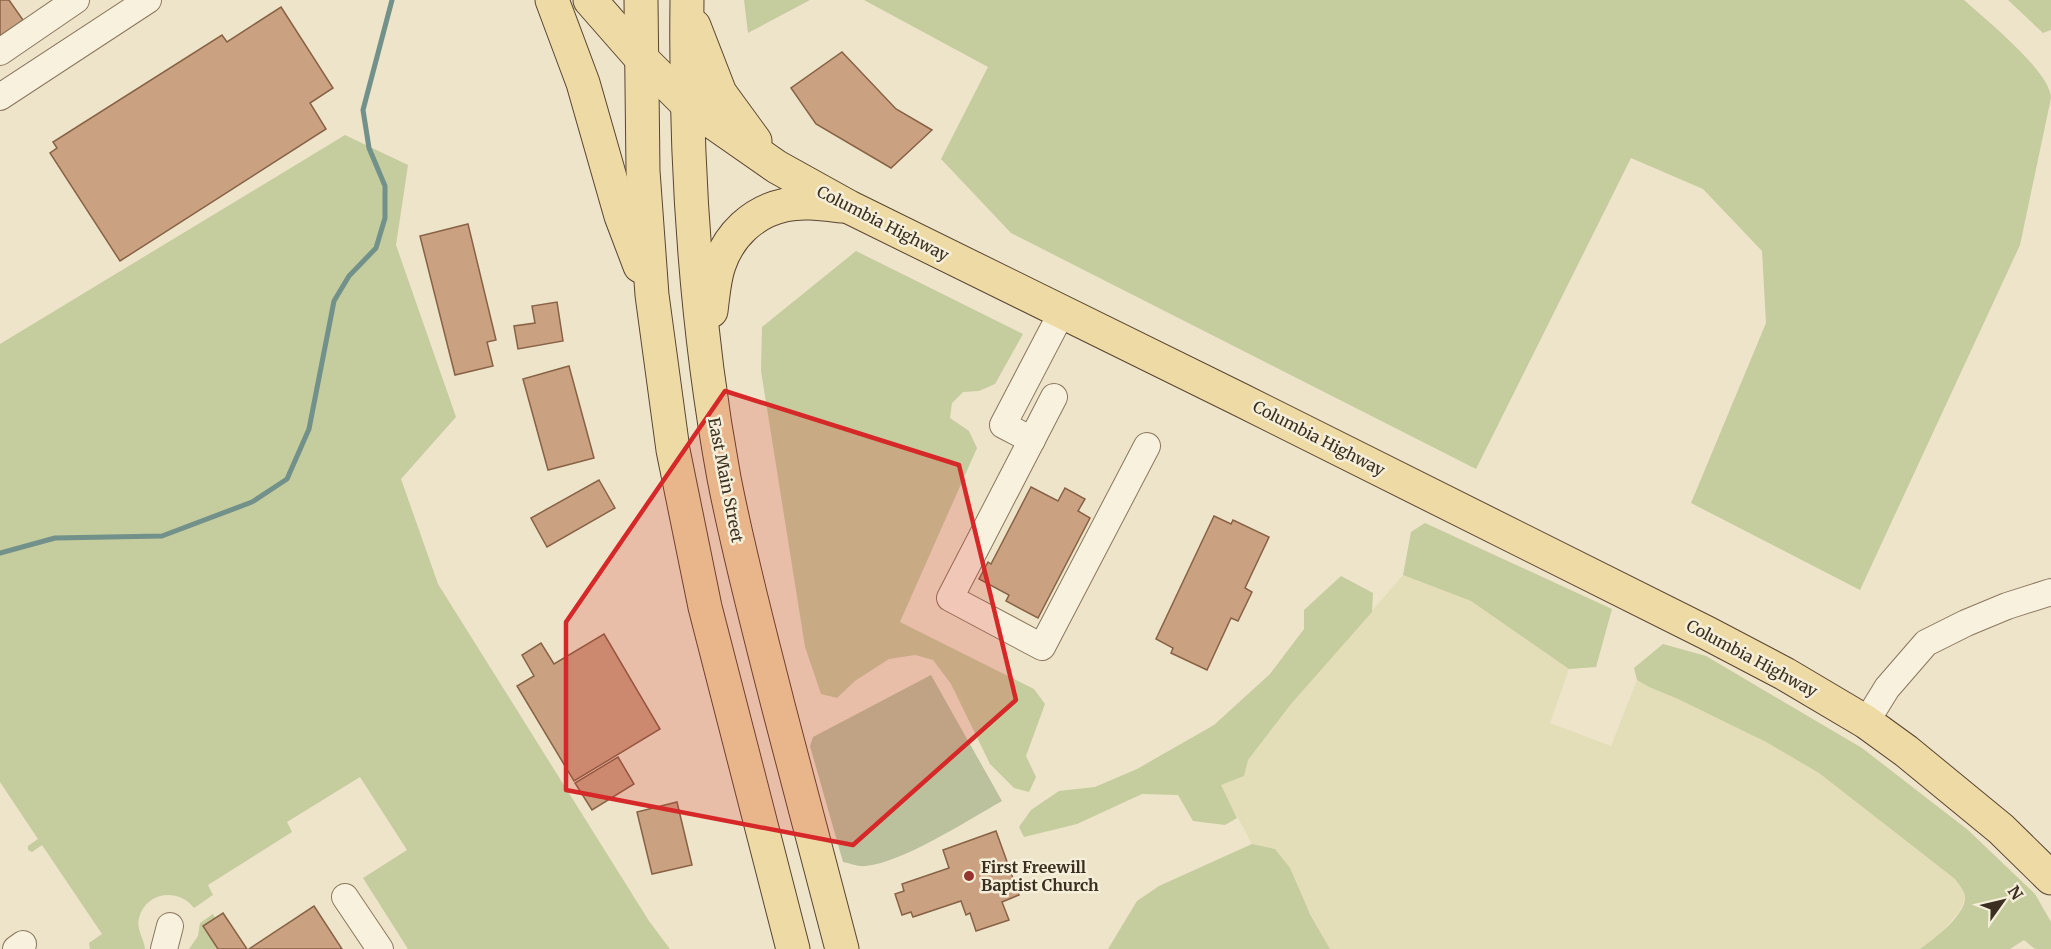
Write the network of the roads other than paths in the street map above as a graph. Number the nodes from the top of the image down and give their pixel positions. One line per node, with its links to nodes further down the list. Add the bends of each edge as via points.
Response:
1 (76, 0): 7 (lane)
2 (148, 0): 10 (lane)
3 (552, 0): 14 (main road, via 582,83 621,216)
4 (590, 0): 9 (main road, Columbia Highway)
5 (641, 0): 9 (main road)
6 (687, 4): 11 (main road, East Main Street); 12 (main road, via 720,93)
7 (44, 9): 8 (lane)
8 (0, 52)
9 (640, 57): 11 (main road, Columbia Highway); 14 (main road)
10 (0, 97)
11 (688, 105): 12 (main road, Columbia Highway); 16 (main road, East Main Street, via 688,169)
12 (777, 167): 13 (main road, Columbia Highway)
13 (849, 207): 15 (main road, Columbia Highway); 16 (main road, via 786,205 744,225 728,243 718,267)
14 (652, 295): 22 (main road, via 673,450)
15 (1062, 312): 18 (lane, via 1003,425); 23 (main road, Columbia Highway, via 1707,633)
16 (704, 348): 21 (main road, East Main Street, via 724,477)
17 (1054, 397): 18 (lane)
18 (1032, 440): 19 (lane, via 950,598 1042,647)
19 (1147, 446)
20 (2051, 592): 23 (lane, via 1966,622 1926,643 1887,688)
21 (751, 600): 22 (main road); 28 (main road, East Main Street)
22 (705, 607): 27 (main road)
23 (1866, 722): 24 (main road, Columbia Highway, via 2001,829)
24 (2051, 878)
25 (345, 897): 26 (lane)
26 (380, 949)
27 (793, 949)
28 (842, 949)

